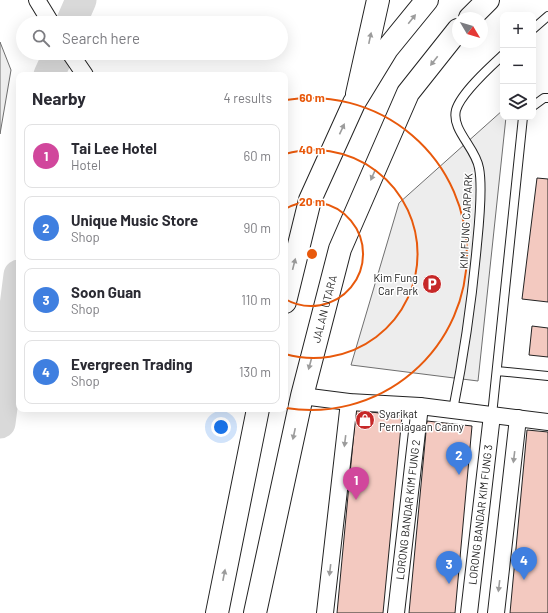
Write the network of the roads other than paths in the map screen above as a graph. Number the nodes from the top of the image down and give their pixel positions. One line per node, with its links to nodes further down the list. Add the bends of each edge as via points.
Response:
1 (37, 0): 6 (street)
2 (378, 0): 12 (main road, one-way to 2)
3 (427, 0): 12 (main road, one-way to 3, via 387,50)
4 (488, 0): 5 (main road)
5 (476, 12)
6 (47, 16)
7 (548, 16): 8 (lane)
8 (536, 26)
9 (452, 38): 18 (main road, JALAN UTARA, one-way to 18, via 408,94 340,249)
10 (500, 58): 21 (lane, KIM FUNG CARPARK, via 480,77 456,110 456,125 476,155 480,168 479,222 469,318)
11 (548, 98): 13 (lane)
12 (354, 103): 15 (main road, one-way to 12, via 310,200)
13 (536, 104)
14 (523, 120): 16 (lane)
15 (288, 286)
16 (497, 371): 17 (lane); 24 (lane)
17 (548, 376)
18 (302, 396): 19 (street); 28 (main road, JALAN UTARA, one-way to 28)
19 (349, 402): 20 (street); 32 (street, one-way to 32)
20 (420, 406): 21 (street); 33 (street, LORONG BANDAR KIM FUNG 2)
21 (453, 410): 24 (street)
22 (254, 412): 27 (street)
23 (257, 412): 27 (main road)
24 (492, 416): 25 (street); 34 (street, LORONG BANDAR KIM FUNG 3)
25 (518, 418): 26 (street); 35 (street, one-way to 35)
26 (548, 422)
27 (251, 437): 29 (main road, one-way to 27)
28 (262, 581): 30 (main road, JALAN UTARA); 31 (lane)
29 (217, 609)
30 (255, 613)
31 (265, 613)
32 (325, 613)
33 (396, 613)
34 (469, 613)
35 (496, 613)

